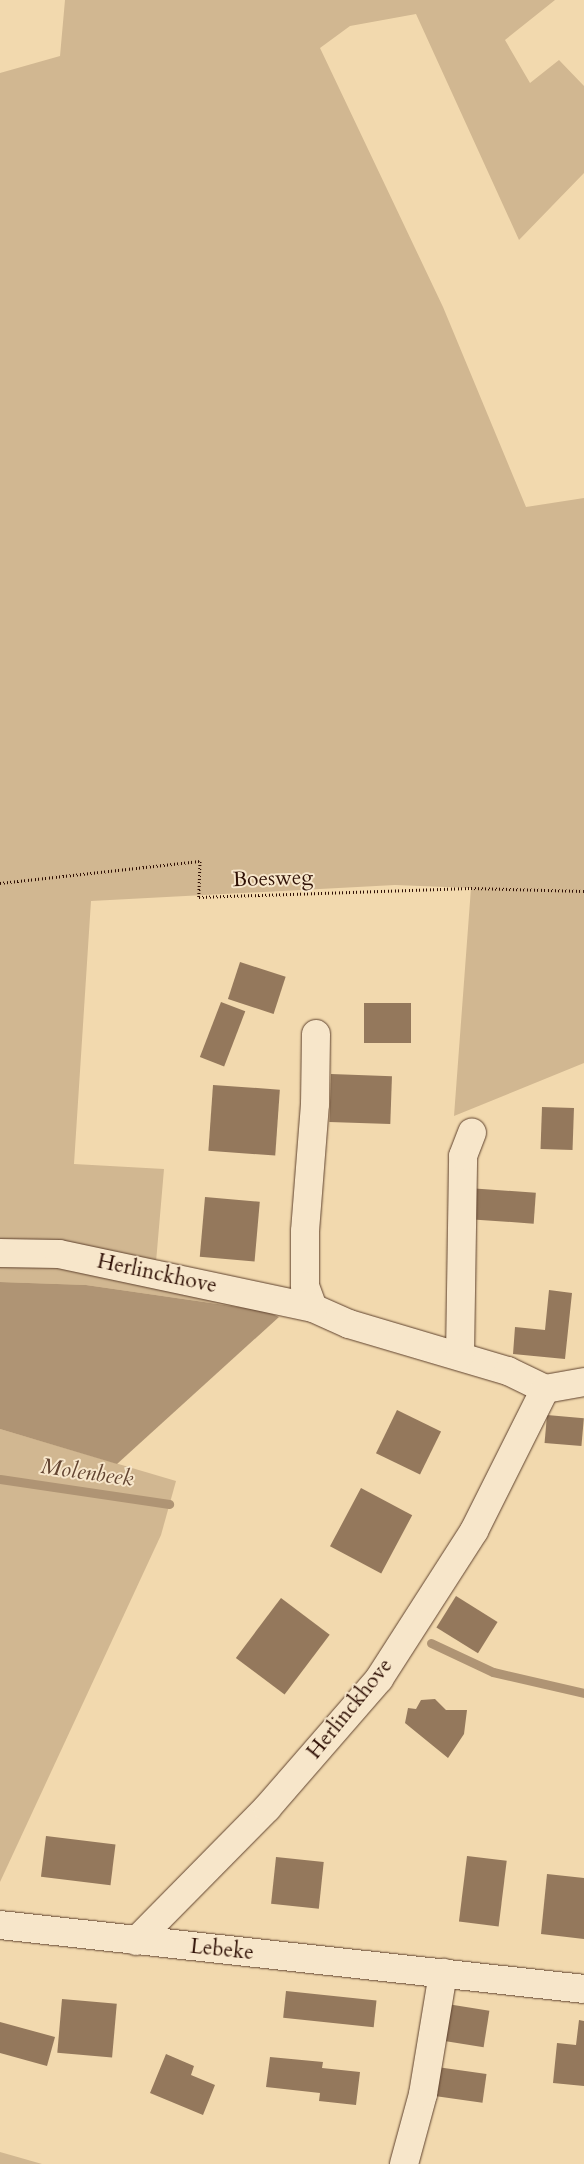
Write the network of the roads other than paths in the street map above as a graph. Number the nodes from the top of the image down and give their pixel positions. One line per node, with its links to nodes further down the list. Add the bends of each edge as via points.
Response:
1 (316, 1034): 4 (street, via 305,1250 305,1286)
2 (472, 1133): 5 (street, via 463,1156)
3 (0, 1253): 4 (street, Herlinckhove, via 59,1254)
4 (313, 1308): 5 (street, Herlinckhove, via 349,1324)
5 (460, 1355): 7 (street, Herlinckhove)
6 (584, 1382): 7 (street)
7 (545, 1389): 9 (street, Herlinckhove, via 474,1531 380,1679 267,1808)
8 (0, 1925): 9 (street, Lebeke)
9 (136, 1940): 10 (street, Lebeke)
10 (444, 1973): 11 (street, Lebeke); 12 (street, via 423,2094)
11 (584, 1989)
12 (404, 2164)

